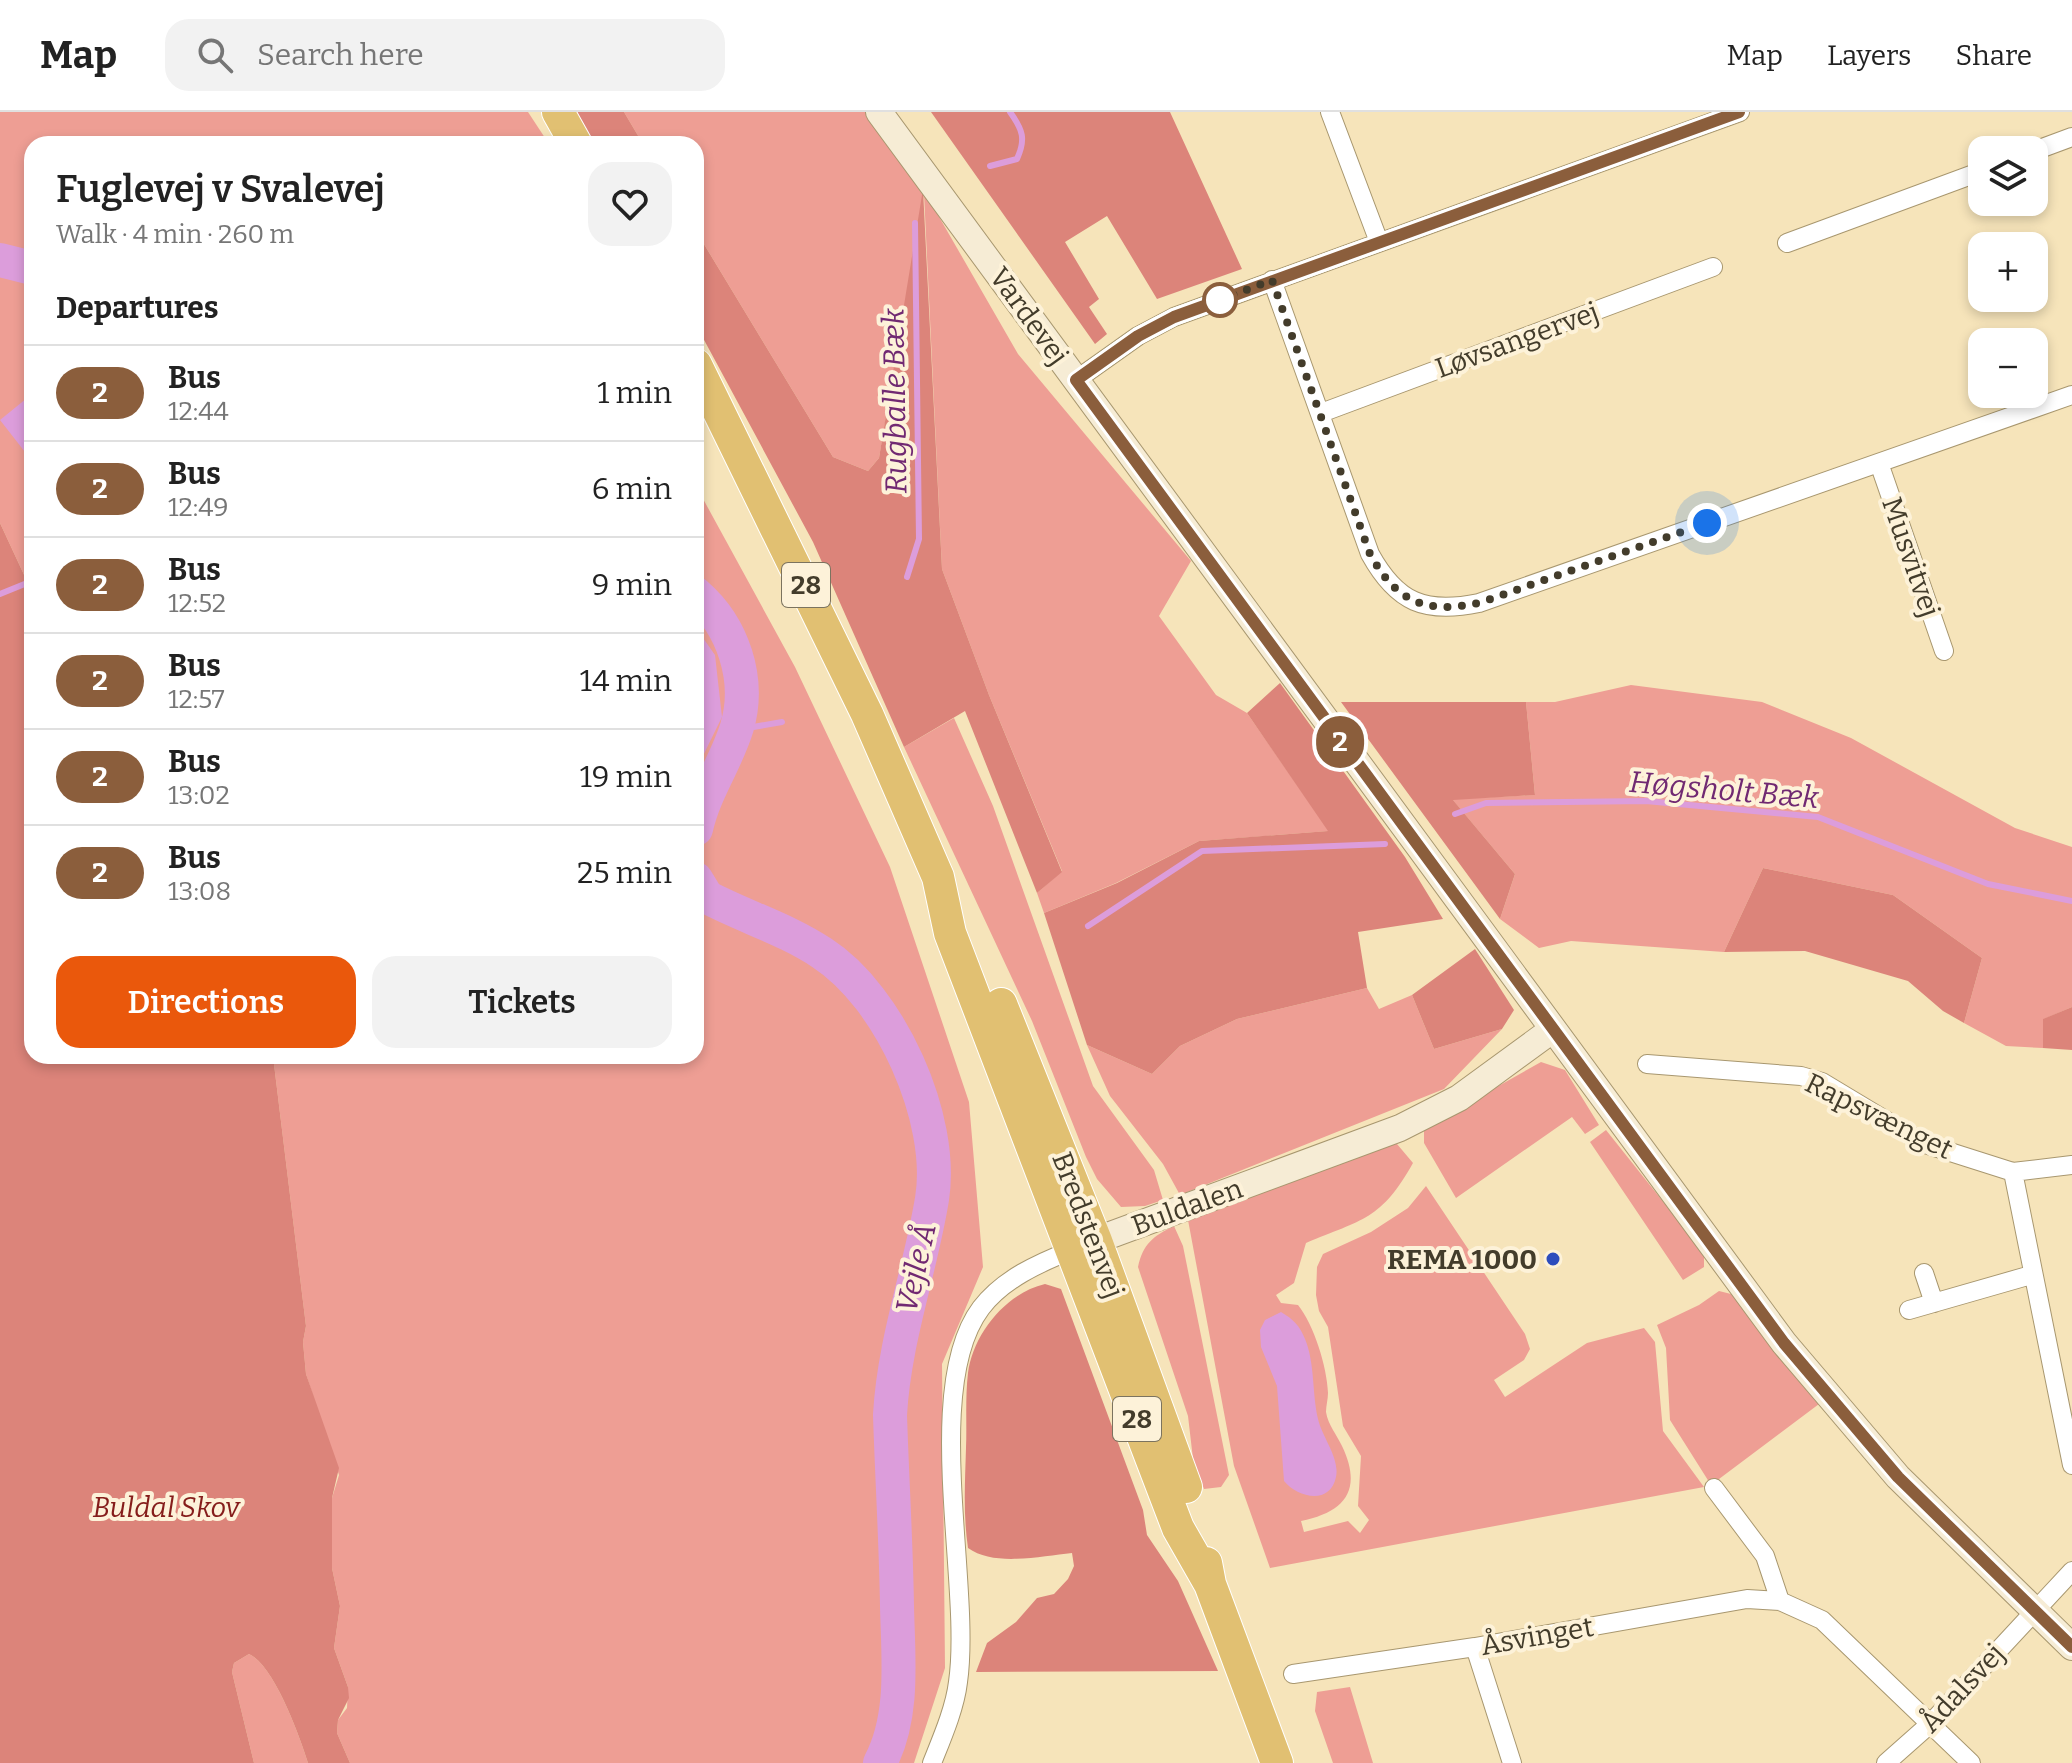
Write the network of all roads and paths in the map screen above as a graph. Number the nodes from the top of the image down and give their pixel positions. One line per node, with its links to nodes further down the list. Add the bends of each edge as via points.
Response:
1 (558, 112): 5 (highway)
2 (879, 112): 13 (street, Vardevej)
3 (1331, 112): 9 (street)
4 (1740, 112): 9 (street)
5 (572, 136)
6 (2072, 137): 7 (street)
7 (2048, 146)
8 (1968, 176): 10 (street)
9 (1379, 242): 12 (street)
10 (1787, 243)
11 (1713, 267): 16 (street, Løvsangervej)
12 (1272, 280): 13 (street, via 1174,317); 16 (street, Musvitvej)
13 (1076, 380): 19 (street, Vardevej)
14 (704, 381): 23 (highway, Bredstenvej / 28, via 867,714 938,877 950,933)
15 (2072, 395): 17 (street, Musvitvej)
16 (1321, 413): 17 (street, Musvitvej, via 1382,576 1416,602 1448,609 1479,603)
17 (1879, 463): 18 (street, Musvitvej)
18 (1944, 651)
19 (1552, 1030): 23 (street, Buldalen, via 1459,1098 1400,1128); 32 (street, Vardevej, via 1828,1396 1898,1477)
20 (1647, 1064): 22 (street, Rapsvænget, via 1822,1082 1925,1144)
21 (2072, 1165): 22 (street, Rapsvænget)
22 (2013, 1172): 25 (street)
23 (1084, 1245): 37 (street, Buldalen, via 1006,1282 980,1309 964,1342 953,1407 958,1682); 38 (highway, Bredstenvej / 28, via 1197,1516 1210,1584)
24 (1924, 1273): 26 (street)
25 (2031, 1275): 26 (street); 28 (street)
26 (1934, 1303): 27 (street)
27 (1909, 1310)
28 (2072, 1465)
29 (1714, 1488): 31 (street, via 1765,1556)
30 (2072, 1571): 32 (street, Ådalsvej)
31 (1780, 1601): 33 (street, Åsvinget, via 1747,1599); 36 (street, Åsvinget, via 1822,1620)
32 (2034, 1610): 34 (street, Vardevej); 36 (street, Ådalsvej)
33 (1475, 1647): 35 (street, Åsvinget); 39 (street)
34 (2072, 1647)
35 (1293, 1674)
36 (1930, 1724): 40 (street, Ådalsvej); 41 (street, Åsvinget)
37 (932, 1763)
38 (1277, 1763)
39 (1512, 1763)
40 (1886, 1763)
41 (1971, 1763)

